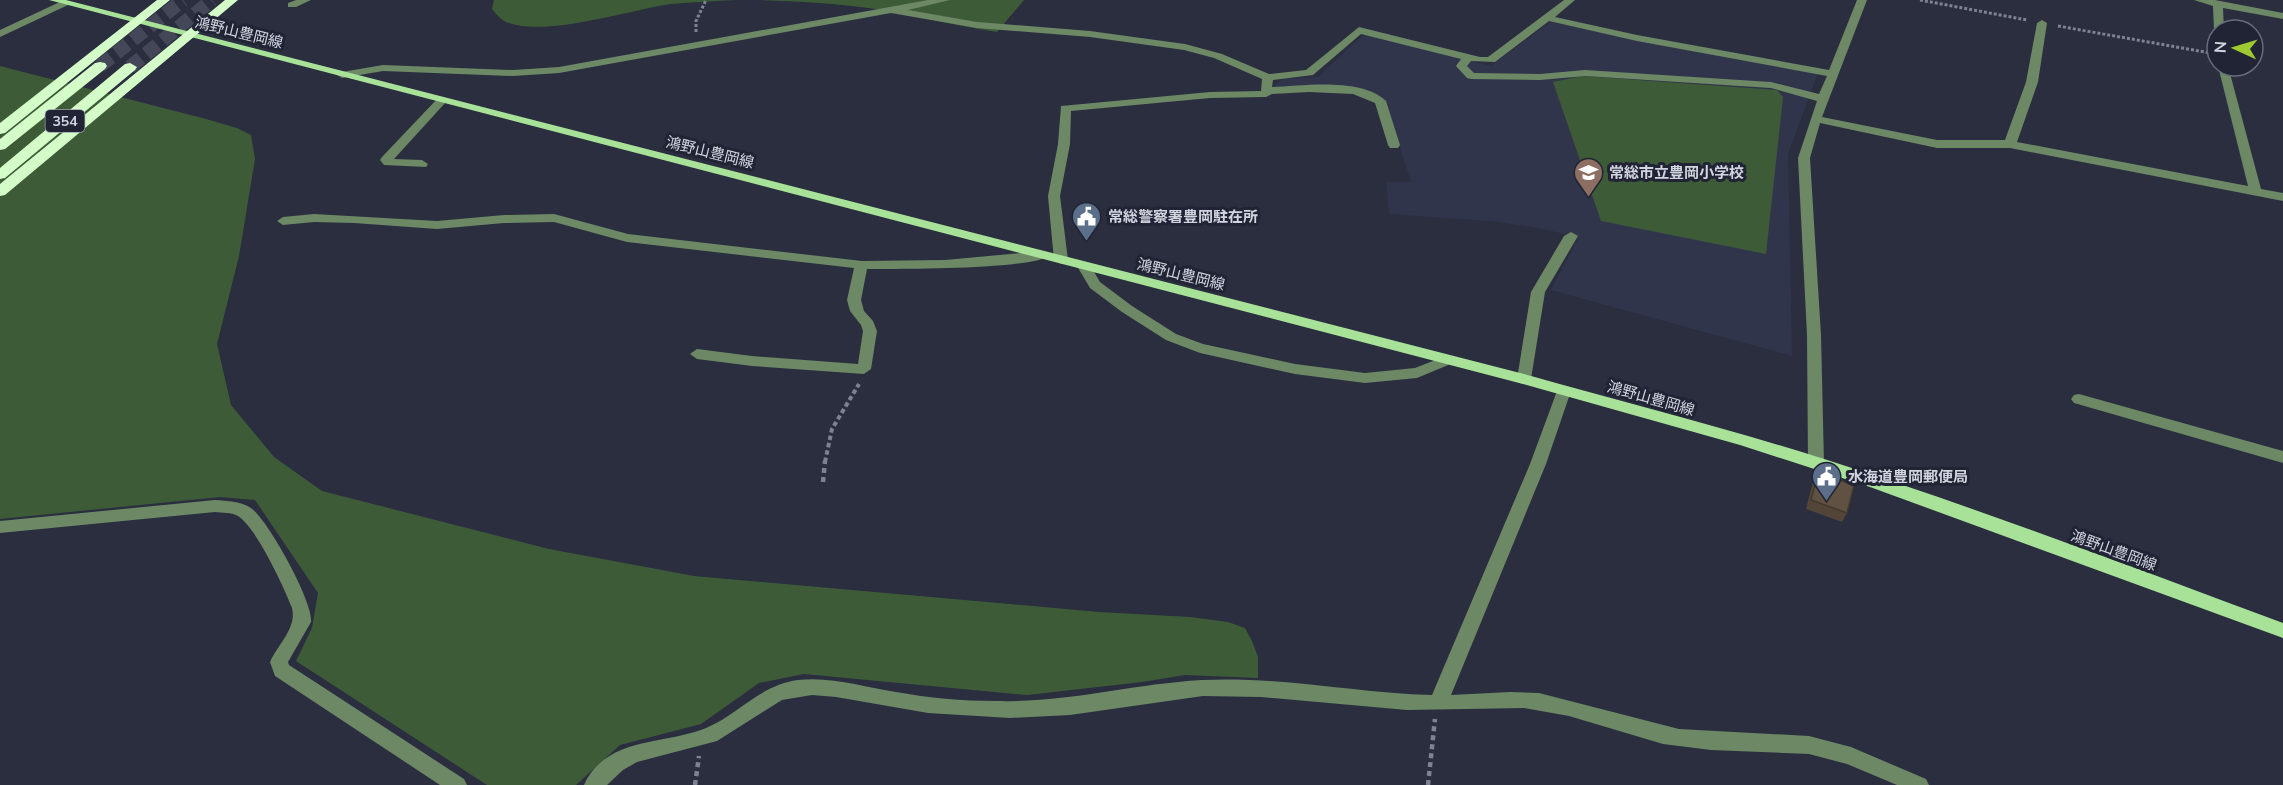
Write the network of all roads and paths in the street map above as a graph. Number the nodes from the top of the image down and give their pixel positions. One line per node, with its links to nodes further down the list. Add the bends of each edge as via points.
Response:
1 (164, 0): 17 (highway)
2 (232, 0): 20 (highway)
3 (306, 0): 12 (street)
4 (706, 0): 21 (path, via 696,21)
5 (945, 0): 13 (street)
6 (1570, 0): 15 (street)
7 (1862, 0): 26 (street)
8 (1920, 0): 18 (path)
9 (2199, 0): 11 (street)
10 (59, 1): 17 (main road, 鴻野山豊岡線); 19 (street)
11 (2218, 4): 14 (street); 16 (street)
12 (292, 5)
13 (892, 10): 21 (street); 28 (street, via 977,25 1185,46)
14 (2283, 16)
15 (1547, 18): 23 (street, via 1491,60); 26 (street)
16 (2219, 18)
17 (136, 22): 20 (main road, 鴻野山豊岡線); 34 (highway)
18 (2042, 23): 22 (path); 35 (street, via 2032,81)
19 (0, 34)
20 (188, 36): 27 (main road, 鴻野山豊岡線); 40 (highway)
21 (696, 45): 27 (street, via 559,70 513,73 383,68)
22 (2205, 52)
23 (1468, 57): 28 (street, via 1359,30 1309,73); 31 (street, via 1461,66 1471,76 1586,74 1771,85)
24 (100, 66): 37 (highway, 354)
25 (130, 67): 39 (highway, 354)
26 (1834, 74): 31 (street)
27 (342, 75): 32 (main road, 鴻野山豊岡線)
28 (1268, 77): 30 (street)
29 (2226, 78): 41 (street)
30 (1266, 91): 36 (street, via 1338,88 1367,93 1380,101); 46 (street, via 1065,108 1064,144 1054,196)
31 (1823, 99): 33 (street)
32 (442, 100): 38 (street, via 386,160); 45 (main road, 鴻野山豊岡線)
33 (1815, 118): 35 (street, via 1937,144); 56 (street, via 1804,158 1814,335)
34 (0, 129)
35 (2010, 144): 41 (street)
36 (1394, 145)
37 (0, 146)
38 (422, 164)
39 (0, 175)
40 (0, 192)
41 (2256, 193): 42 (street)
42 (2283, 197)
43 (283, 222): 47 (street, via 314,218 437,225 554,218 627,238)
44 (1570, 236): 52 (street, via 1538,292)
45 (1042, 255): 46 (main road, 鴻野山豊岡線); 47 (street, via 945,264)
46 (1061, 260): 48 (main road, 鴻野山豊岡線)
47 (862, 265): 51 (street, via 854,298 855,309 870,327)
48 (1084, 266): 50 (main road, 鴻野山豊岡線); 50 (street, via 1095,285 1127,309 1171,337 1200,348 1295,369 1365,378 1417,373)
49 (697, 354): 51 (street)
50 (1448, 360): 52 (main road, 鴻野山豊岡線)
51 (864, 369): 57 (path, via 857,389 832,429)
52 (1524, 379): 53 (main road, 鴻野山豊岡線)
53 (1564, 391): 56 (main road, 鴻野山豊岡線); 60 (street, via 1538,464)
54 (2079, 399): 55 (street)
55 (2283, 457)
56 (1816, 463): 59 (main road, 鴻野山豊岡線, via 2066,549)
57 (823, 482)
58 (0, 527): 62 (street, via 215,506 246,513 273,552 303,616 279,662 282,669)
59 (2283, 631)
60 (1438, 703): 61 (street, via 1204,687 1049,710 1009,710 897,701 850,690 800,688 775,692 724,729); 65 (path); 66 (street, via 1551,703 1674,738 1814,746)
61 (702, 738): 63 (street, via 643,750 617,762); 64 (path)
62 (457, 785)
63 (594, 785)
64 (695, 785)
65 (1428, 785)
66 (1919, 785)

